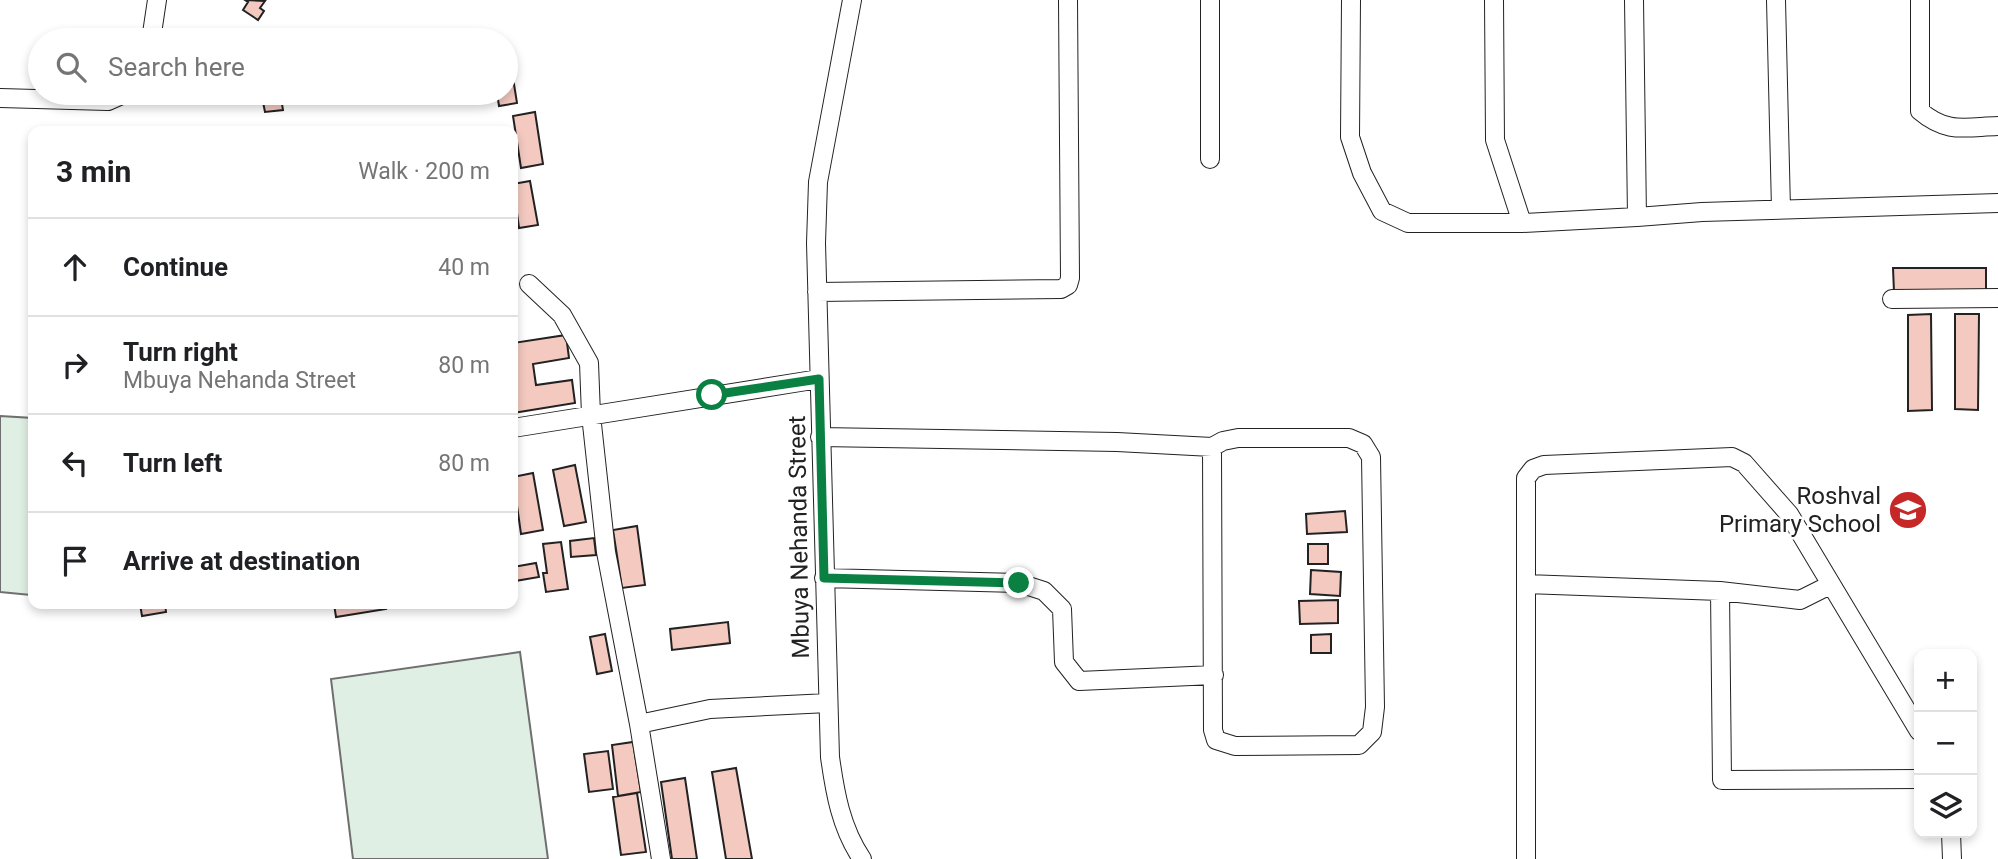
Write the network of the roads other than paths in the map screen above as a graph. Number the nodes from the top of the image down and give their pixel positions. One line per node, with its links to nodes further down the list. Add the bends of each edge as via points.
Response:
1 (157, 0): 10 (street)
2 (852, 0): 20 (street, Mbuya Nehanda Street, via 818,182)
3 (1068, 0): 20 (street, via 1068,285 1061,289)
4 (1210, 0): 14 (street)
5 (1351, 0): 18 (street, via 1350,137 1381,211 1408,223)
6 (1494, 0): 18 (street, via 1495,140)
7 (1634, 0): 17 (street)
8 (1776, 0): 16 (street)
9 (1920, 0): 13 (street, via 1920,111 1934,123 1951,128)
10 (152, 28)
11 (0, 98): 12 (street)
12 (28, 99)
13 (1998, 126)
14 (1210, 159)
15 (1998, 203): 16 (street)
16 (1780, 209): 17 (street)
17 (1637, 217): 18 (street)
18 (1522, 223)
19 (529, 284): 24 (street, via 562,315 589,363)
20 (817, 292): 23 (street, Mbuya Nehanda Street)
21 (1998, 298): 22 (street)
22 (1892, 299)
23 (819, 379): 24 (street); 26 (street, Mbuya Nehanda Street)
24 (591, 415): 25 (street); 34 (street, via 606,552)
25 (518, 427)
26 (820, 437): 27 (street); 28 (street, Mbuya Nehanda Street)
27 (1212, 447): 32 (street); 32 (street, via 1238,438 1349,438 1363,444 1371,457 1372,732 1359,745 1235,746 1216,740)
28 (824, 578): 32 (street, via 1019,583 1044,591 1062,609 1065,662 1079,681); 33 (street, Mbuya Nehanda Street)
29 (1526, 583): 30 (street, via 1526,478 1533,469 1732,457 1744,463 1789,514); 31 (street); 40 (street)
30 (1830, 585): 31 (street, via 1800,600); 35 (street)
31 (1720, 592): 36 (street, via 1722,780)
32 (1214, 675)
33 (828, 703): 34 (street, via 710,709); 39 (street, Mbuya Nehanda Street, via 836,801 850,842)
34 (639, 723): 38 (street)
35 (1914, 723)
36 (1914, 779)
37 (1951, 838): 41 (street)
38 (661, 859)
39 (862, 859)
40 (1525, 859)
41 (1952, 859)

